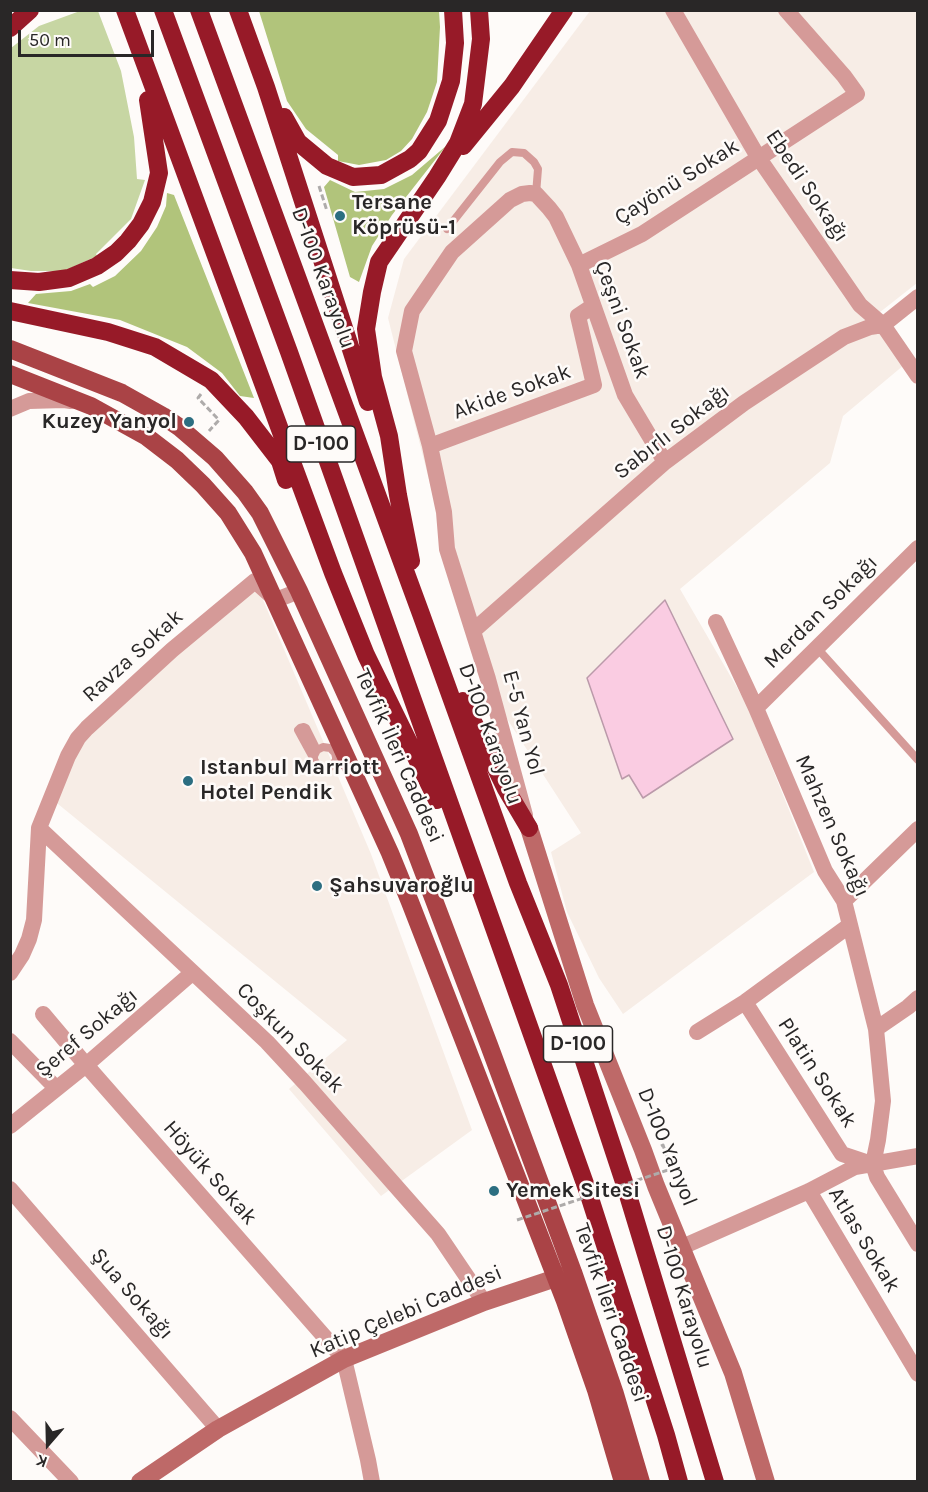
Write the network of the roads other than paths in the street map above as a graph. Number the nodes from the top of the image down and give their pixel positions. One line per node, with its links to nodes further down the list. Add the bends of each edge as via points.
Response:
1 (30, 10): 11 (highway)
2 (125, 10): 12 (highway)
3 (164, 10): 49 (highway, D-100)
4 (199, 10): 36 (highway, D-100 Karayolu / D-100)
5 (238, 10): 13 (highway)
6 (453, 10): 13 (highway, via 451,81 438,121 419,151 381,175 353,177 327,166 298,142)
7 (479, 10): 15 (highway, via 482,39 473,104 458,143)
8 (564, 10): 15 (highway, via 512,86)
9 (673, 10): 14 (street, Ebedi Sokağı)
10 (786, 10): 14 (street, Çayönü Sokak, via 857,94)
11 (10, 28)
12 (141, 57): 19 (highway, via 159,173 152,202 141,224 116,253 69,278); 33 (highway)
13 (266, 87): 31 (highway)
14 (758, 157): 18 (street, Çayönü Sokak, via 642,234); 23 (street, Ebedi Sokağı, via 860,305)
15 (437, 177): 31 (highway, via 379,262 366,329)
16 (536, 195): 17 (lane, via 538,169 524,153 512,152); 18 (street, Çeşni Sokak, via 556,217); 29 (street, E-5 Yan Yol, via 522,194 510,200 452,252 411,311 404,351)
17 (447, 229)
18 (579, 264): 21 (street, Çeşni Sokak)
19 (10, 280)
20 (918, 297): 23 (street, Sabırlı Sokağı)
21 (593, 306): 29 (street, Akide Sokak, via 578,316 594,385); 30 (street, Çeşni Sokak, via 625,395)
22 (10, 311): 33 (highway, via 108,332 155,347 211,380 280,461 302,522)
23 (883, 325): 26 (street, Ebedi Sokağı); 30 (street, Sabırlı Sokağı, via 844,337 744,403)
24 (10, 349): 34 (main road, Tevfik İleri Caddesi, via 130,397 179,427 234,480 260,513)
25 (10, 374): 27 (main road, Tevfik İleri Caddesi)
26 (918, 376)
27 (92, 406): 28 (street, via 64,399 28,401); 35 (main road, Tevfik İleri Caddesi, via 147,437 202,485 240,531)
28 (10, 409)
29 (430, 446): 38 (street, E-5 Yan Yol, via 444,512 447,549)
30 (665, 462): 38 (street, Sabırlı Sokağı)
31 (398, 495): 36 (highway)
32 (918, 548): 39 (street, Merdan Sokağı)
33 (333, 573): 49 (highway, via 366,654)
34 (299, 591): 35 (street); 41 (main road, Tevfik İleri Caddesi)
35 (276, 600): 43 (main road, Tevfik İleri Caddesi); 46 (street, Ravza Sokak, via 255,581 87,728 72,746)
36 (421, 614): 47 (highway); 81 (highway, D-100 Karayolu / D-100, via 559,985 624,1182)
37 (716, 622): 40 (street, Mahzen Sokağı)
38 (473, 632): 47 (street, E-5 Yan Yol)
39 (817, 648): 40 (street, Merdan Sokağı); 45 (lane)
40 (756, 708): 50 (street, Mahzen Sokağı, via 825,871)
41 (367, 741): 43 (main road); 69 (main road, Tevfik İleri Caddesi, via 410,834 477,1013)
42 (317, 750): 43 (lane, via 327,747); 44 (lane); 44 (lane, via 306,728 300,728)
43 (339, 752): 44 (lane, via 329,768 321,768); 69 (main road, Tevfik İleri Caddesi, via 390,854)
44 (314, 760)
45 (918, 760)
46 (39, 828): 52 (street, via 34,920 29,939); 53 (street, Coşkun Sokak)
47 (529, 828): 68 (main road, D-100 Yanyol, via 585,1005)
48 (918, 830): 50 (street)
49 (476, 878): 80 (highway, D-100, via 588,1192)
50 (844, 901): 51 (street, Mahzen Sokağı)
51 (850, 925): 55 (street); 57 (street, Mahzen Sokağı)
52 (10, 972)
53 (192, 974): 60 (street, Şeref Sokağı); 70 (street, Coşkun Sokak, via 267,1042 305,1083 438,1234)
54 (918, 998): 57 (street)
55 (745, 1002): 58 (street); 64 (street, Platin Sokak, via 842,1154)
56 (43, 1014): 60 (street, Höyük Sokak)
57 (876, 1029): 64 (street, Mahzen Sokağı, via 883,1101)
58 (697, 1032)
59 (10, 1041): 61 (street)
60 (86, 1065): 61 (street, Şeref Sokağı); 71 (street, Höyük Sokak)
61 (56, 1088): 62 (street, Şeref Sokağı)
62 (10, 1125)
63 (918, 1156): 64 (street)
64 (873, 1164): 66 (street, via 855,1167); 67 (street)
65 (10, 1189): 74 (street, Şua Sokağı)
66 (809, 1191): 68 (street); 72 (street, Atlas Sokak)
67 (918, 1244)
68 (682, 1247): 82 (main road, D-100 Yanyol, via 733,1373)
69 (565, 1275): 70 (main road, Katip Çelebi Caddesi); 78 (main road, Tevfik İleri Caddesi); 79 (main road, Tevfik İleri Caddesi, via 615,1394)
70 (484, 1302): 71 (main road, Katip Çelebi Caddesi)
71 (344, 1359): 74 (main road, Katip Çelebi Caddesi); 77 (street)
72 (918, 1374)
73 (10, 1418): 75 (street)
74 (219, 1429): 76 (main road, Katip Çelebi Caddesi)
75 (71, 1482)
76 (140, 1482)
77 (372, 1482)
78 (623, 1482)
79 (642, 1482)
80 (679, 1482)
81 (715, 1482)
82 (766, 1482)

